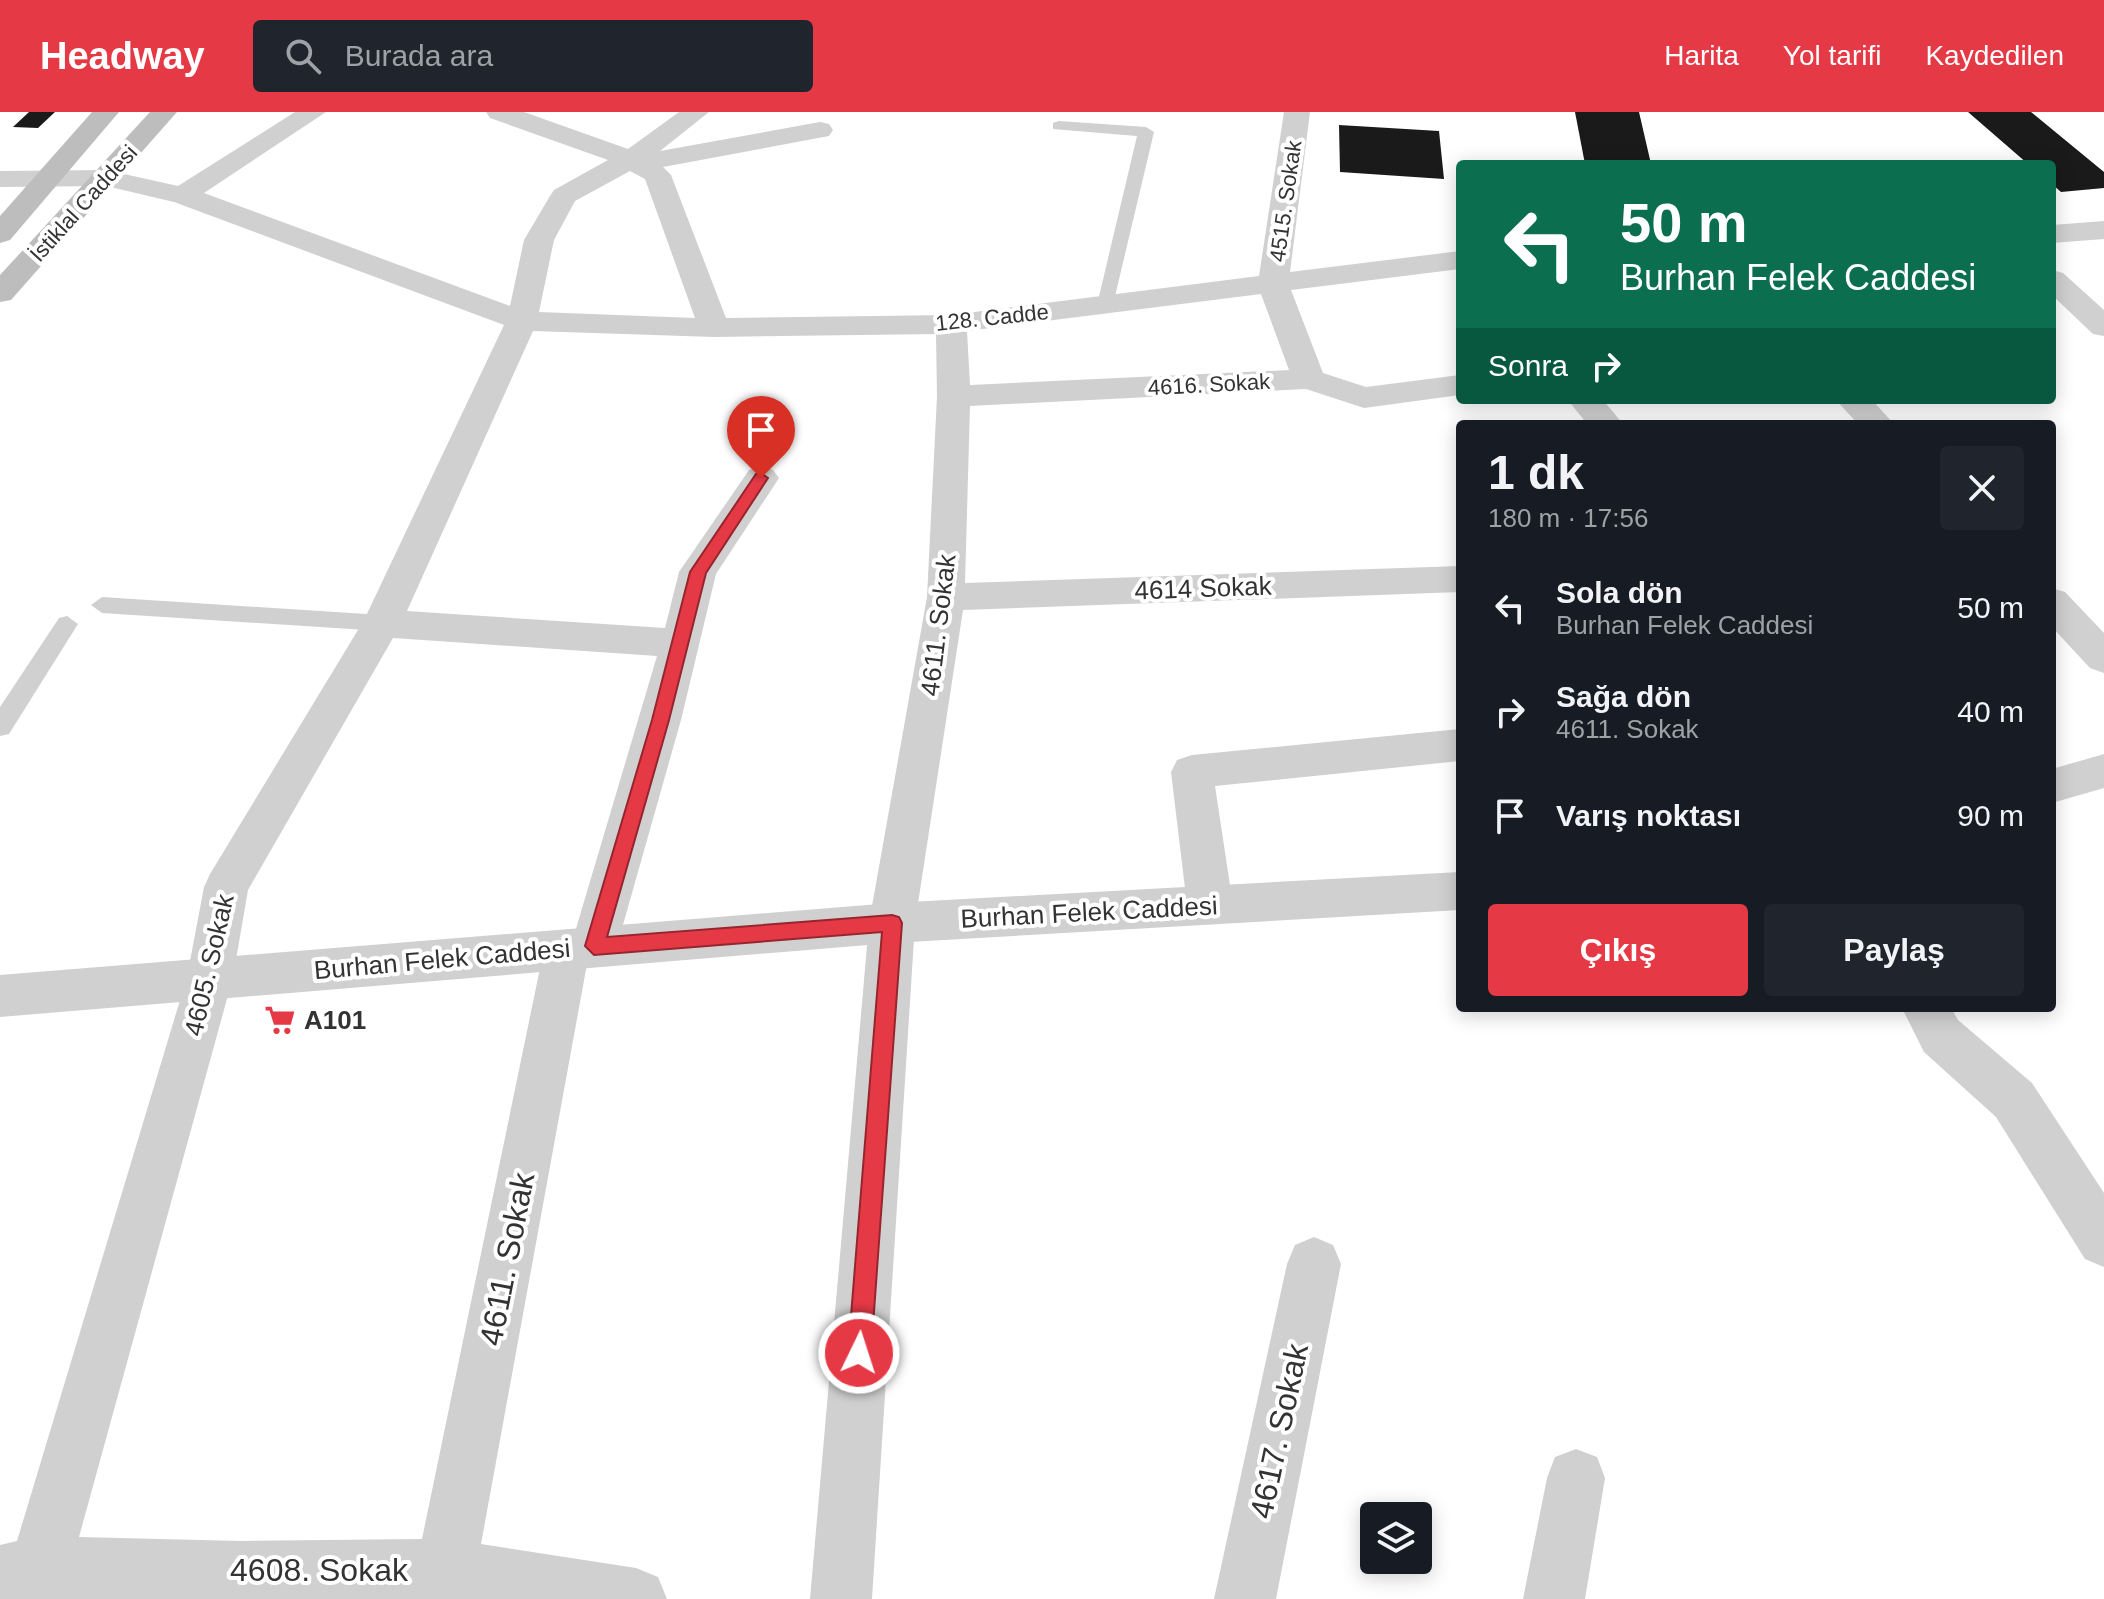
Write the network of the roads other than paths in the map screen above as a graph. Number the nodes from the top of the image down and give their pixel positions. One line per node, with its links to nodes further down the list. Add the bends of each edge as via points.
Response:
1 (106, 112): 10 (main road, İstiklal Caddesi)
2 (164, 112): 11 (main road, İstiklal Caddesi)
3 (313, 112): 13 (street)
4 (499, 112): 9 (street)
5 (696, 112): 9 (street)
6 (1297, 112): 19 (street, 4515. Sokak)
7 (1059, 126): 21 (lane, via 1146,132)
8 (820, 130): 9 (street)
9 (634, 161): 22 (street, 4605. Sokak, via 564,196 539,240); 25 (street, via 657,175)
10 (51, 176): 11 (street, 128. Cadde); 12 (street, 128. Cadde); 15 (main road, İstiklal Caddesi)
11 (106, 178): 13 (street, 128. Cadde); 20 (main road, İstiklal Caddesi)
12 (0, 179)
13 (182, 195): 22 (street, 128. Cadde)
14 (2104, 230): 16 (street)
15 (0, 234)
16 (2056, 234)
17 (1456, 261): 19 (street, 128. Cadde)
18 (2056, 283): 24 (street)
19 (1273, 284): 21 (street, 128. Cadde); 26 (street, 4515. Sokak)
20 (0, 293)
21 (1106, 305): 23 (street, 128. Cadde)
22 (522, 321): 25 (street, 128. Cadde); 38 (street, 4605. Sokak)
23 (951, 324): 25 (street, 128. Cadde); 28 (street, 4611. Sokak)
24 (2104, 327)
25 (714, 328)
26 (1309, 379): 27 (street, 4616. Sokak, via 1364,398); 28 (street, 4616. Sokak)
27 (1456, 386)
28 (954, 396): 35 (street, 4611. Sokak)
29 (1588, 404): 31 (street)
30 (1857, 404): 32 (street)
31 (1602, 420)
32 (1873, 420)
33 (761, 478): 40 (street, 4611. Sokak, via 698,572)
34 (1456, 579): 35 (street, 4614 Sokak)
35 (946, 597): 48 (street, 4611. Sokak)
36 (102, 605): 38 (lane)
37 (2056, 606): 41 (street)
38 (382, 623): 40 (street); 50 (street, 4605. Sokak, via 226,887)
39 (67, 624): 42 (lane)
40 (680, 643): 49 (street, 4611. Sokak)
41 (2104, 658)
42 (0, 727)
43 (1456, 745): 47 (street, via 1192,772)
44 (2104, 771): 45 (street)
45 (2056, 785)
46 (1456, 891): 47 (street, Burhan Felek Caddesi)
47 (1210, 905): 48 (street, Burhan Felek Caddesi)
48 (892, 923): 49 (street, Burhan Felek Caddesi); 59 (street, 4611. Sokak)
49 (581, 948): 50 (street, Burhan Felek Caddesi); 56 (street, 4611. Sokak)
50 (210, 977): 51 (street, Burhan Felek Caddesi); 57 (street, 4605. Sokak)
51 (0, 996)
52 (1928, 1012): 53 (street, via 1941,1036 2014,1100)
53 (2104, 1240)
54 (1314, 1264): 60 (street, 4617. Sokak)
55 (1576, 1478): 61 (street)
56 (446, 1569): 57 (street, 4608. Sokak); 58 (street, 4608. Sokak)
57 (20, 1571)
58 (636, 1599)
59 (841, 1599)
60 (1245, 1599)
61 (1554, 1599)

